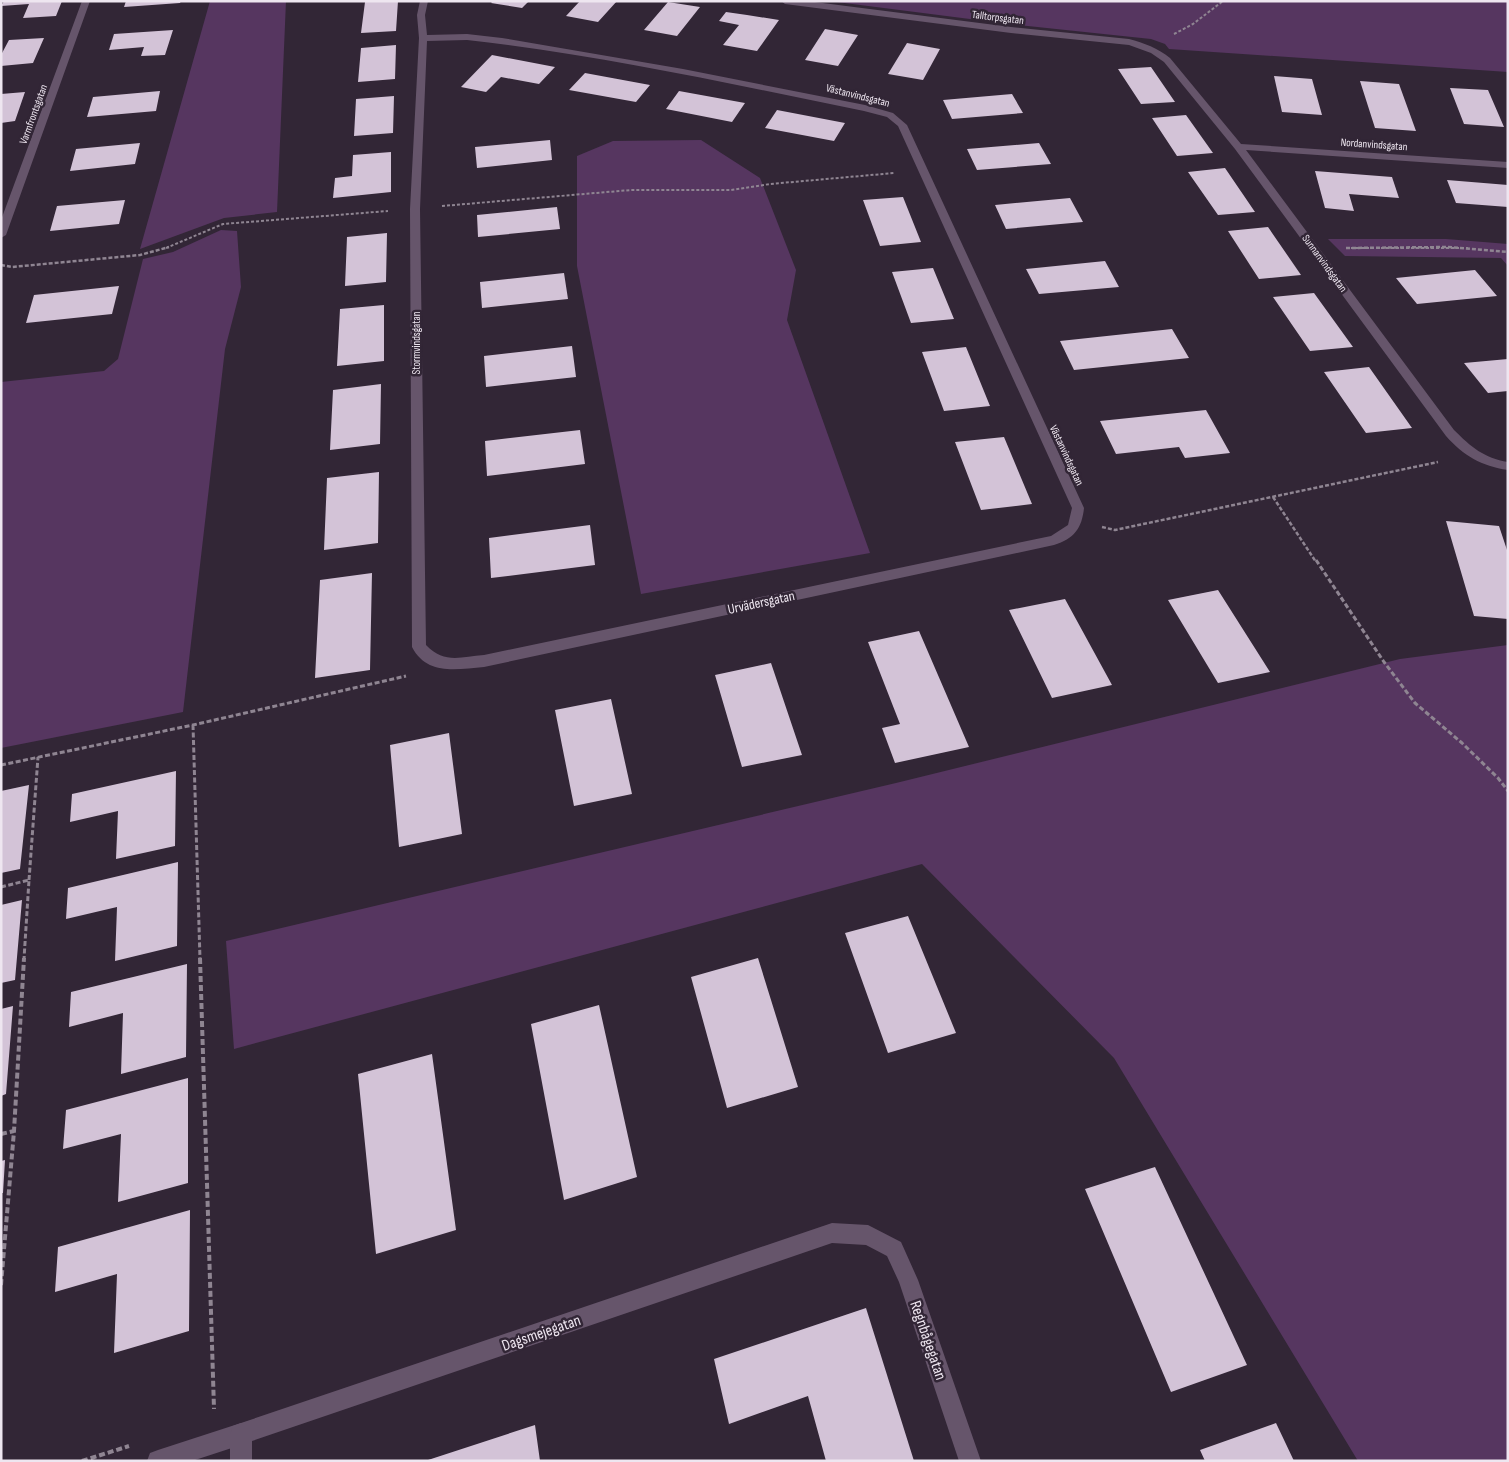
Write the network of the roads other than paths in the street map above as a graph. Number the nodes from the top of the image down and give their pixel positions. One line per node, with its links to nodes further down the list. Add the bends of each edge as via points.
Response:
1 (86, 1): 8 (street, Varmfrontsgatan)
2 (424, 1): 4 (street, Stormvindsgatan, via 421,15)
3 (785, 1): 5 (street, Talltorpsgatan, via 1129,42)
4 (423, 38): 10 (street, Västanvindsgatan, via 467,37 502,41 683,72 890,115 902,125 1078,508); 11 (street, Stormvindsgatan, via 415,209 419,647 432,660)
5 (1148, 47): 6 (street, Sunnanvindsgatan, via 1168,60)
6 (1238, 147): 7 (street, Nordanvindsgatan); 9 (street, Sunnanvindsgatan, via 1450,433 1472,456)
7 (1508, 165)
8 (1, 235)
9 (1508, 466)
10 (1074, 527): 11 (street, Urvädersgatan, via 1054,540 494,658)
11 (451, 664)
12 (868, 1235): 13 (street, Dagsmejegatan, via 832,1233); 16 (street, Regnbågegatan, via 894,1249 908,1280)
13 (241, 1434): 14 (street, Dagsmejegatan); 15 (street)
14 (158, 1461)
15 (241, 1461)
16 (970, 1461)

